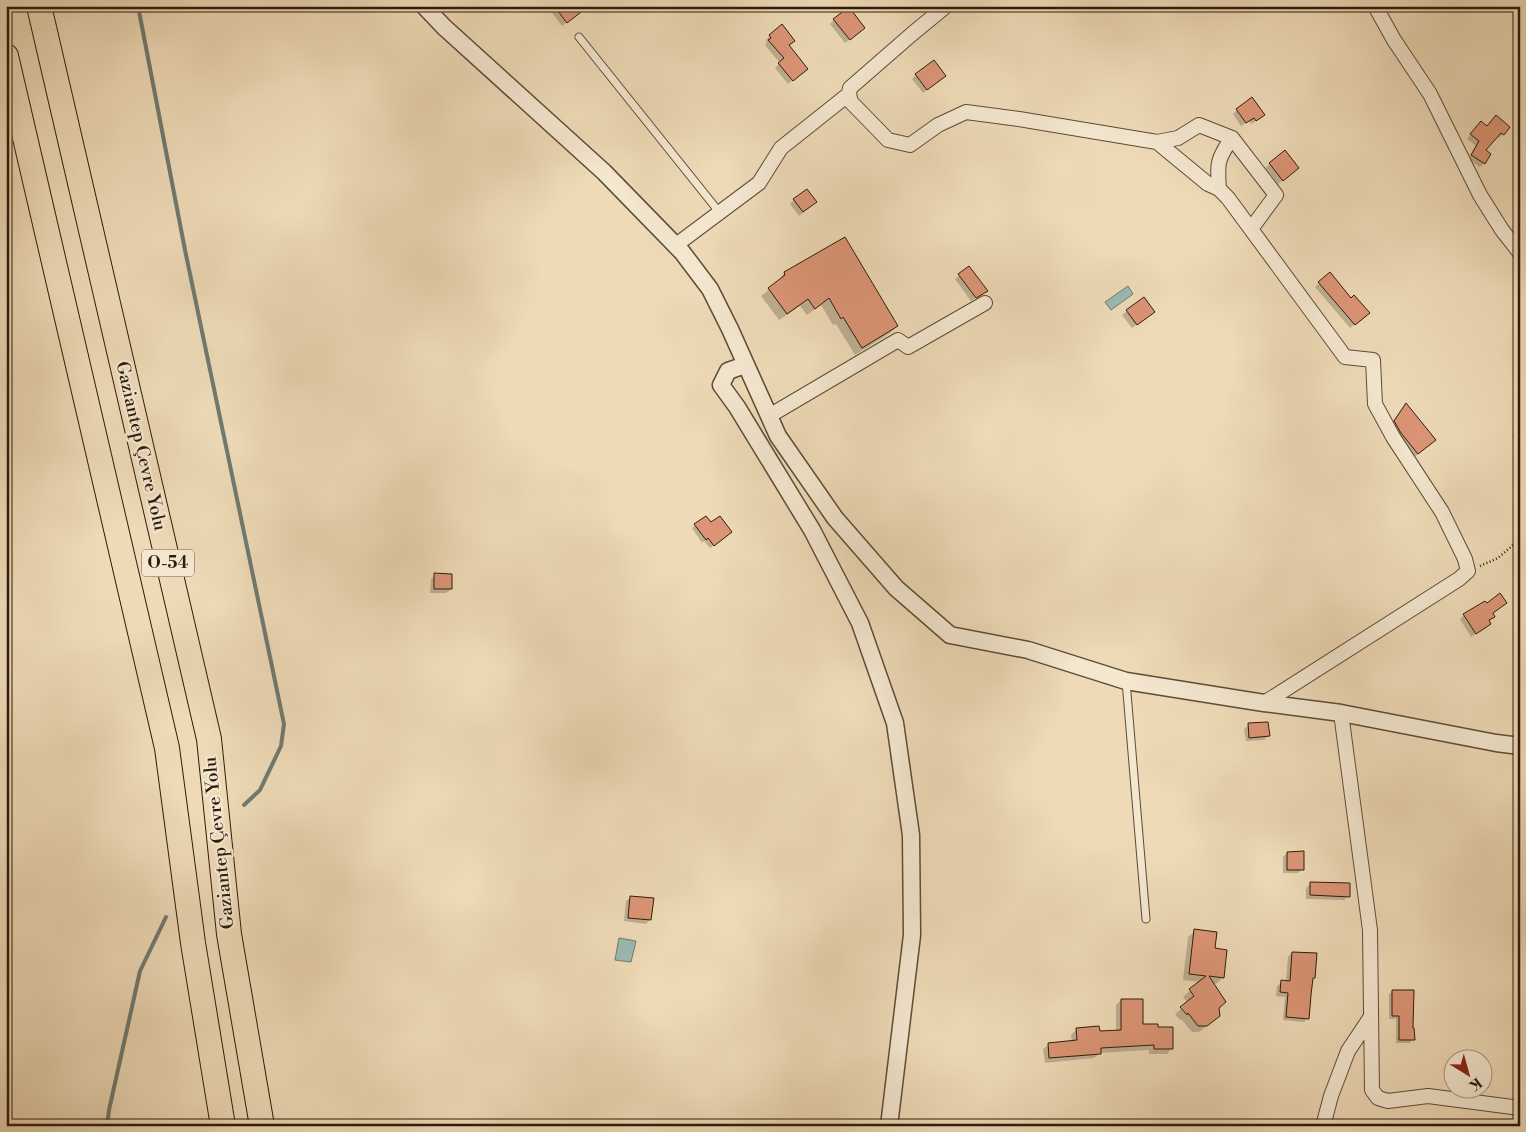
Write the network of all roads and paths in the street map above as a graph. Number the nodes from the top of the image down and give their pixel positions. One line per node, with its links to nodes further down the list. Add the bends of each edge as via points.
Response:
1 (38, 6): 28 (highway, Gaziantep Çevre Yolu / O-54, via 209,739 229,934)
2 (424, 6): 13 (street, via 604,172)
3 (946, 6): 7 (street, via 850,88)
4 (1375, 6): 14 (street, via 1430,94 1480,195)
5 (579, 37): 11 (lane)
6 (6, 56): 27 (highway, Gaziantep Çevre Yolu / O-54, via 167,748 193,943)
7 (849, 94): 9 (street, via 851,102 888,140 910,145 938,125 966,112); 11 (street, via 781,148 759,183)
8 (1232, 138): 9 (street, via 1199,125 1178,138); 10 (street, via 1220,155); 12 (street, via 1276,195)
9 (1157, 142): 10 (street)
10 (1219, 190): 12 (street)
11 (720, 212): 13 (street)
12 (1251, 228): 19 (street, via 1345,357 1373,360 1375,404 1442,512)
13 (676, 245): 16 (street, via 710,289)
14 (1520, 253)
15 (985, 303): 17 (street, via 908,347 898,340)
16 (746, 366): 17 (street); 29 (street, via 728,371 721,385 812,530 860,623 895,723 911,835 912,934)
17 (769, 416): 20 (street, via 778,436 835,518 896,588 950,635 1028,650)
18 (1520, 539): 19 (path, via 1498,558)
19 (1468, 571): 21 (street)
20 (1126, 681): 21 (street); 24 (lane)
21 (1264, 703): 22 (street)
22 (1341, 713): 23 (street); 25 (street, via 1370,930)
23 (1520, 746)
24 (1146, 919)
25 (1370, 1018): 26 (street, via 1372,1090 1378,1098 1388,1101 1428,1096); 30 (street, via 1348,1051)
26 (1520, 1108)
27 (223, 1126)
28 (262, 1126)
29 (889, 1126)
30 (1323, 1126)

